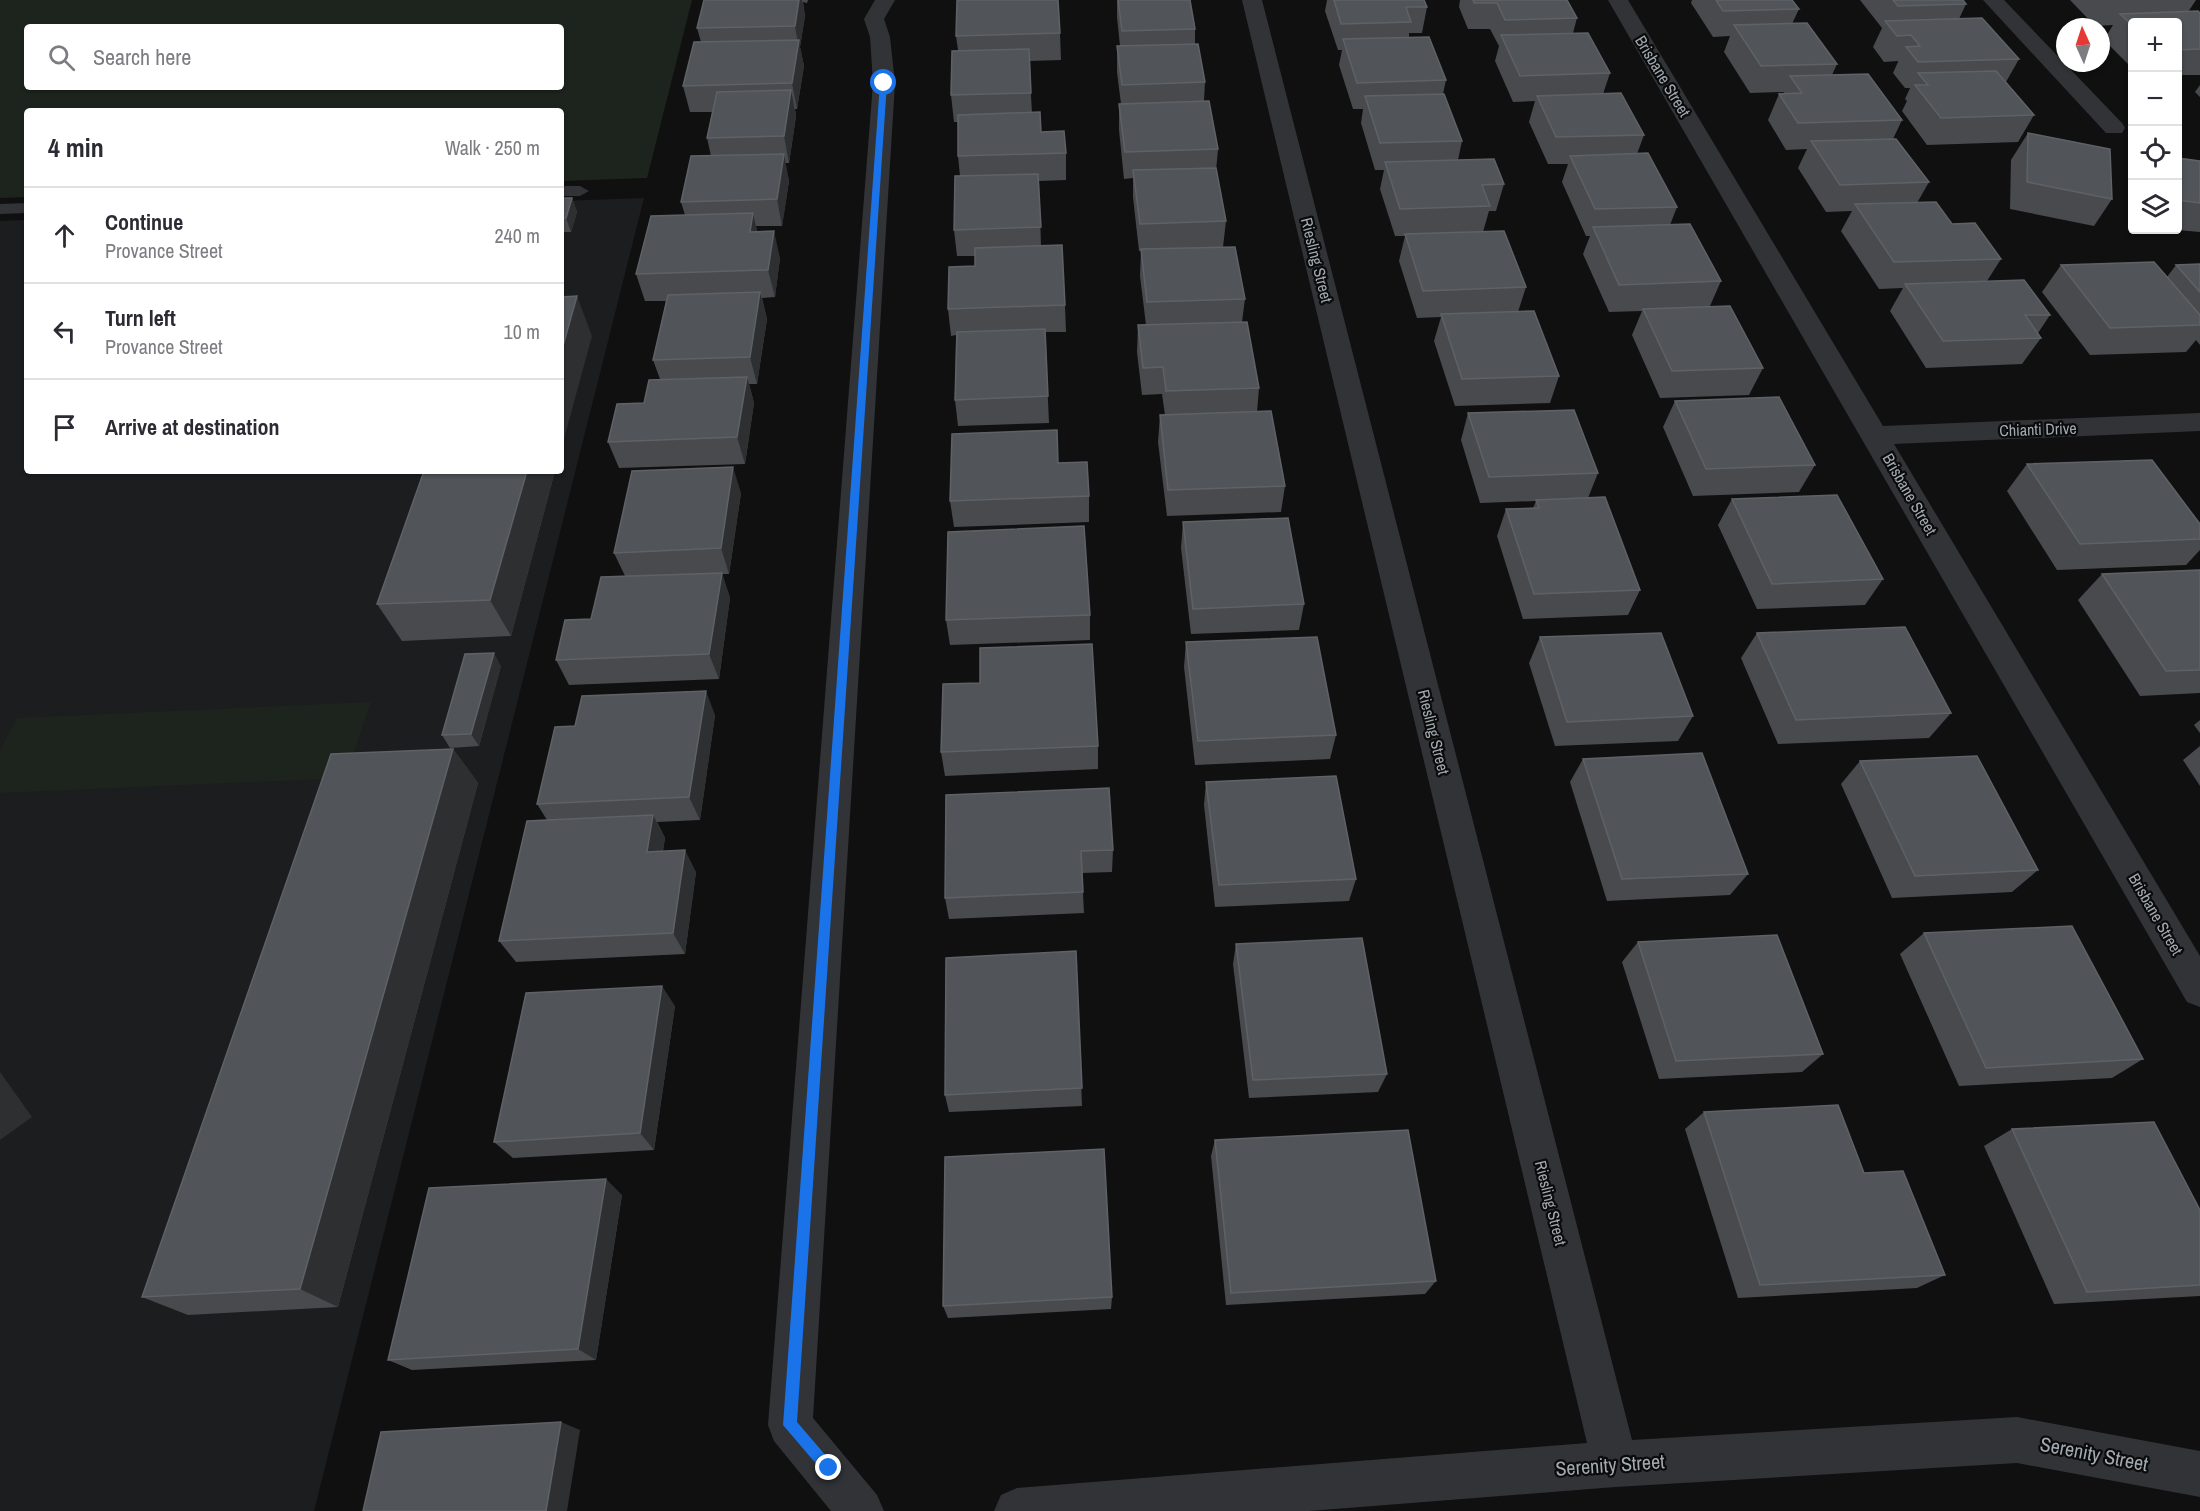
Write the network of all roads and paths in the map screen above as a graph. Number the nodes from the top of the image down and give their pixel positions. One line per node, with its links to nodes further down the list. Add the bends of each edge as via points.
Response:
1 (885, 0): 15 (street, via 874,19 880,36 884,83 790,1425)
2 (1252, 0): 13 (street, Riesling Street)
3 (1618, 0): 11 (street, Brisbane Street)
4 (1993, 0): 5 (street)
5 (2114, 128)
6 (564, 191): 7 (lane)
7 (580, 191)
8 (24, 208): 9 (lane)
9 (0, 209)
10 (2200, 422): 11 (street, Chianti Drive)
11 (1876, 436): 12 (street, Brisbane Street)
12 (2200, 990)
13 (1615, 1464): 14 (street, Serenity Street, via 2017,1440); 16 (street, Serenity Street)
14 (2200, 1474)
15 (861, 1511)
16 (1017, 1511)

